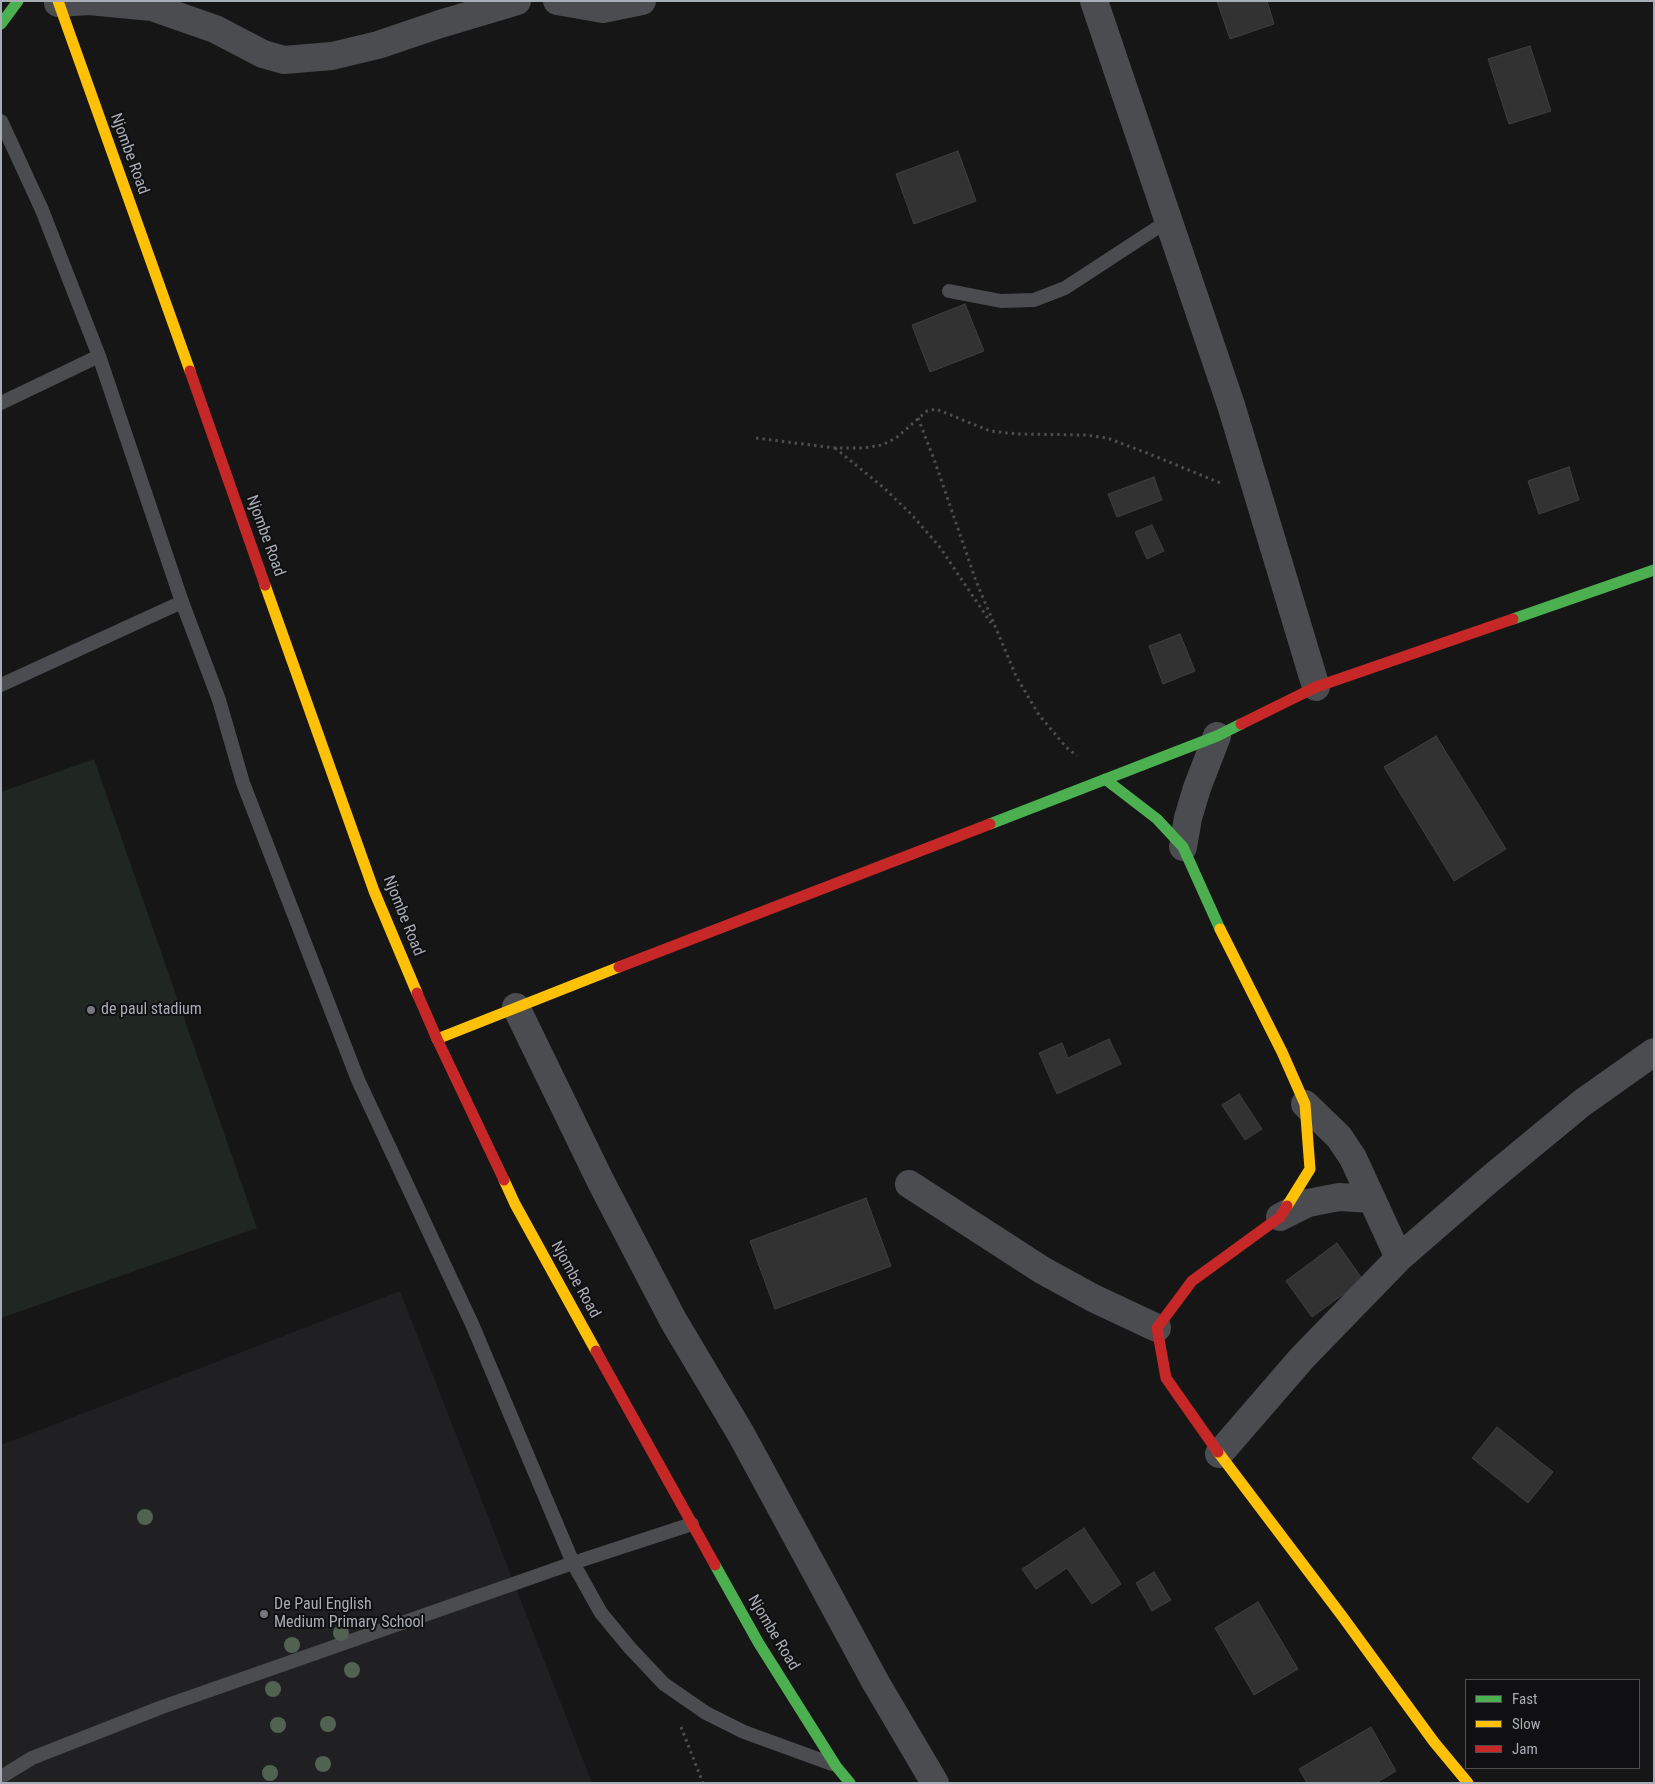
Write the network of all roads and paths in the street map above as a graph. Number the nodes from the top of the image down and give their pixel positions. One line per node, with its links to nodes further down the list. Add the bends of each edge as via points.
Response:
1 (18, 1): 7 (main road)
2 (517, 1): 6 (street, via 378,45 332,56 284,60 263,54 215,29 152,7)
3 (556, 1): 4 (street, via 603,9)
4 (642, 1)
5 (1094, 1): 9 (street)
6 (58, 2): 26 (main road, Njombe Road, via 374,891)
7 (1, 24)
8 (1, 122): 11 (lane, via 42,210)
9 (1169, 220): 10 (lane, via 1065,288 1034,300 1001,301); 16 (street)
10 (949, 291)
11 (99, 356): 12 (lane); 18 (lane)
12 (1, 403)
13 (918, 418): 15 (path, via 896,438 882,445); 16 (path, via 936,409 990,431 1107,438); 19 (path)
14 (756, 438): 15 (path)
15 (835, 448): 19 (path, via 884,488 940,546)
16 (1259, 498): 21 (street)
17 (1654, 570): 21 (main road)
18 (182, 602): 20 (lane); 36 (lane, via 220,700 243,783 358,1080 472,1324)
19 (994, 628): 23 (path, via 1016,676 1039,715 1066,747)
20 (1, 685)
21 (1316, 687): 22 (main road)
22 (1217, 736): 23 (main road); 24 (street, via 1197,788)
23 (1105, 779): 24 (main road, via 1157,819); 25 (main road)
24 (1183, 847): 28 (main road)
25 (516, 1007): 26 (main road); 42 (street, via 673,1320 741,1434 876,1683)
26 (437, 1039): 35 (main road, Njombe Road, via 515,1204)
27 (1654, 1052): 32 (street, via 1582,1103)
28 (1305, 1104): 30 (street, via 1339,1137); 31 (main road, via 1310,1169)
29 (909, 1184): 33 (street, via 1042,1270)
30 (1372, 1199): 31 (street, via 1339,1197 1308,1203); 32 (street)
31 (1280, 1217): 33 (main road, via 1192,1281)
32 (1399, 1258): 34 (street, via 1302,1358)
33 (1157, 1328): 34 (main road, via 1166,1378)
34 (1219, 1454): 43 (main road)
35 (692, 1524): 36 (lane); 38 (main road, Njombe Road, via 758,1642)
36 (573, 1563): 37 (lane, via 601,1613); 39 (lane, via 154,1711 32,1758)
37 (664, 1684): 38 (lane, via 706,1713 744,1732); 40 (path)
38 (836, 1766): 41 (main road, Njombe Road)
39 (1, 1776)
40 (703, 1783)
41 (850, 1783)
42 (935, 1783)
43 (1468, 1783)

